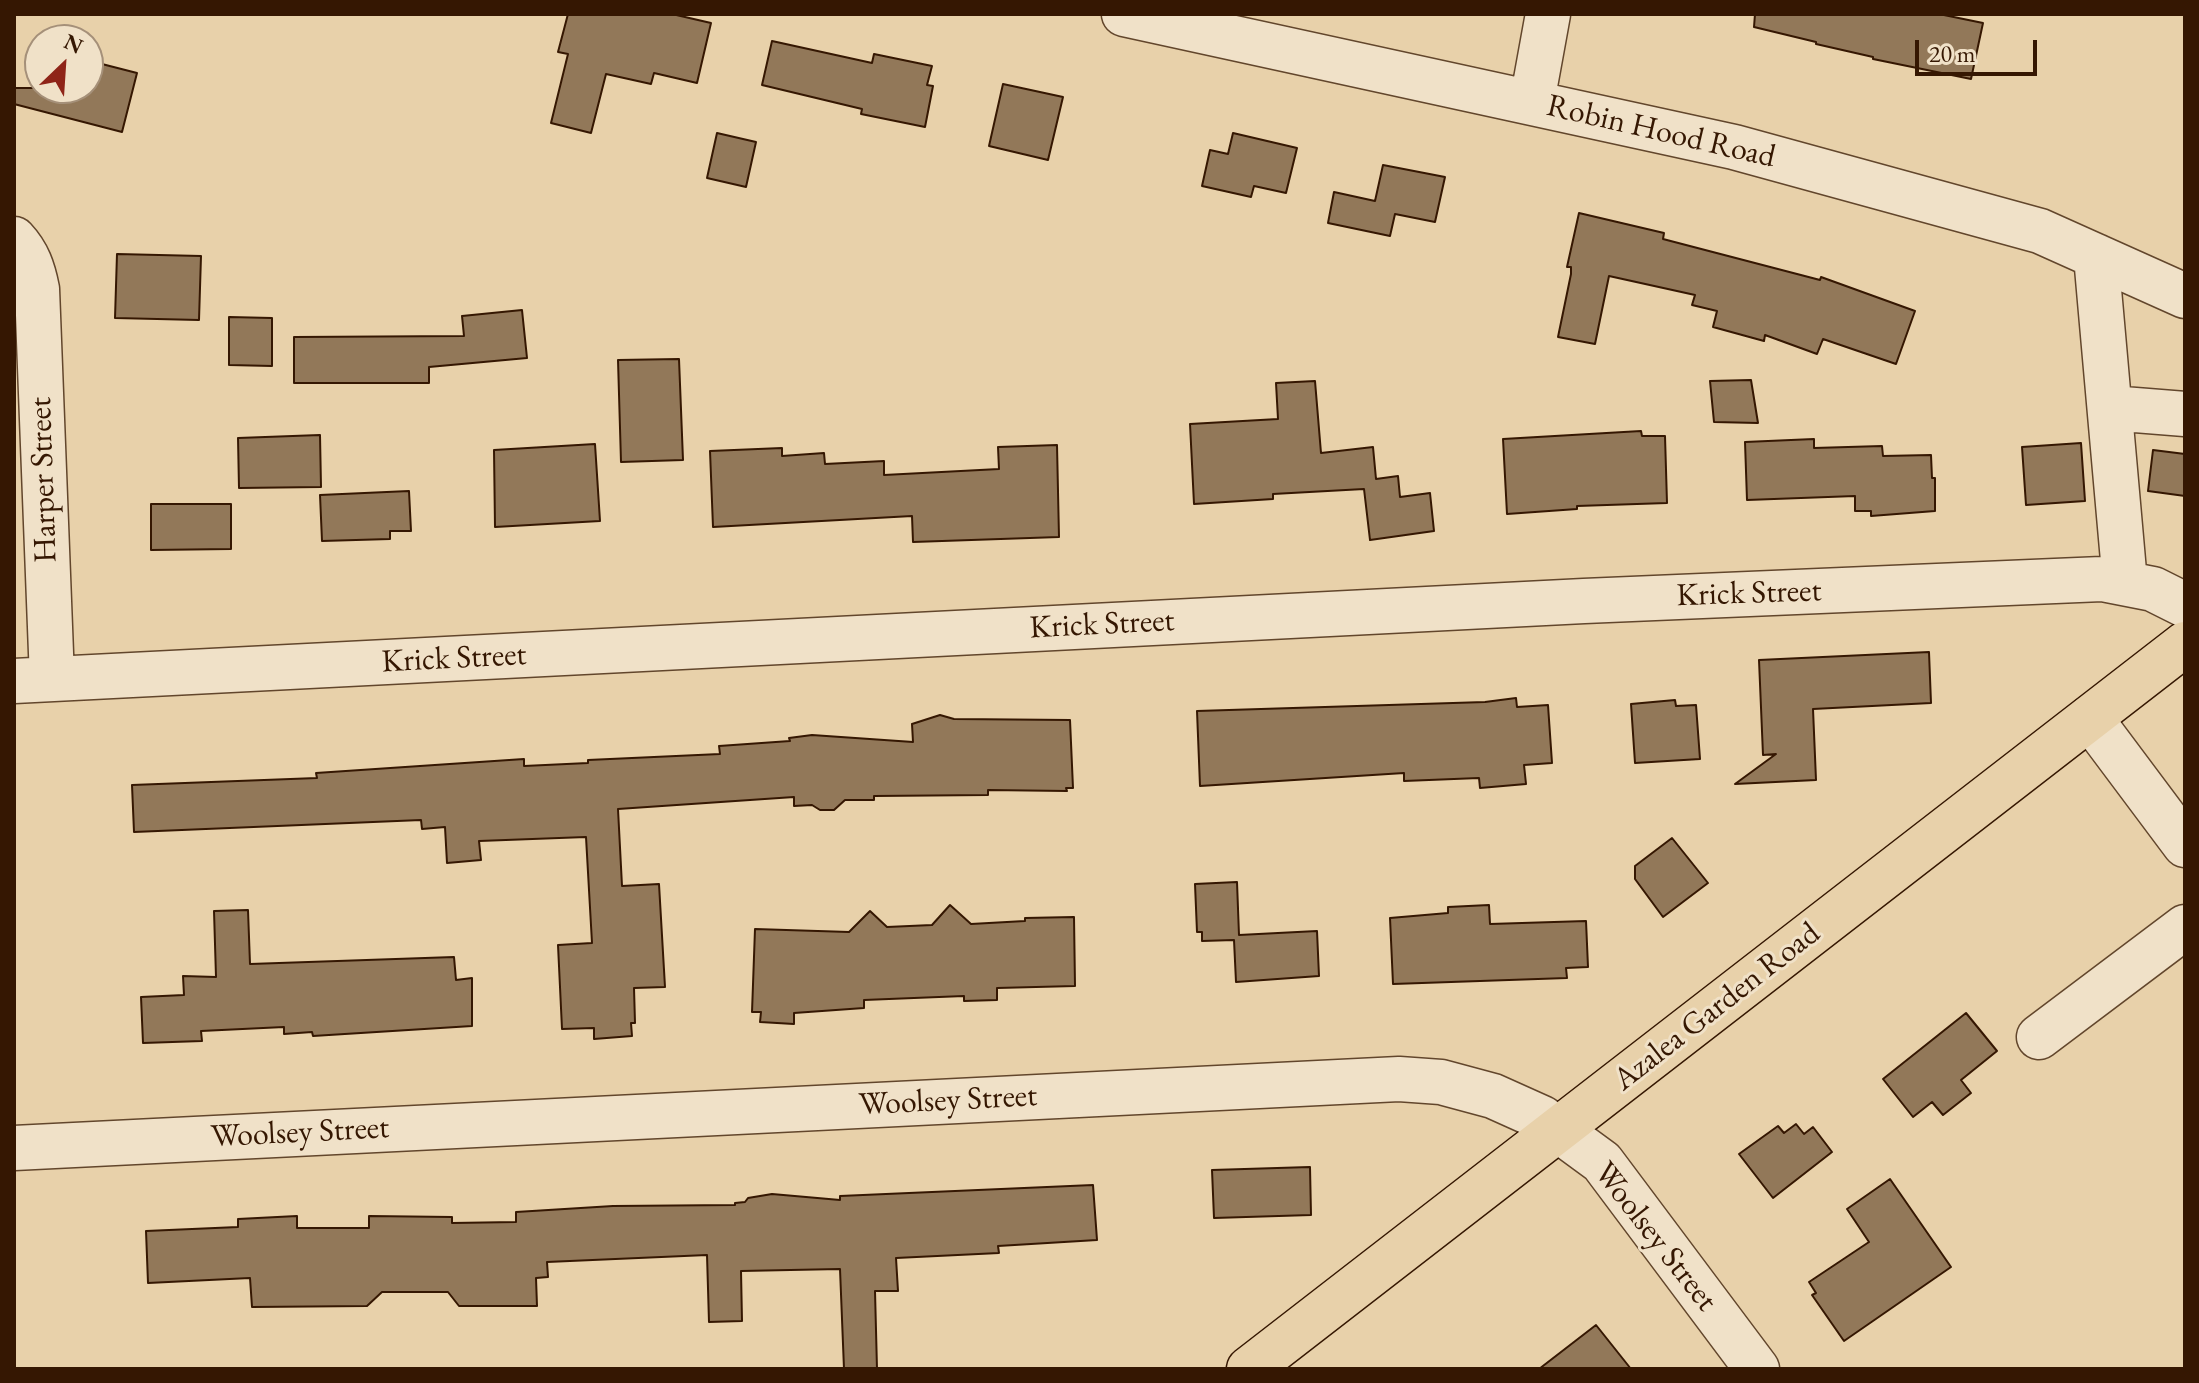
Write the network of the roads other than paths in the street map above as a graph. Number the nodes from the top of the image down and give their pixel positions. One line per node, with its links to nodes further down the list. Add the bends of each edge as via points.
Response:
1 (1124, 14): 3 (street, Robin Hood Road)
2 (1548, 14): 3 (street)
3 (1532, 102): 5 (street, Robin Hood Road, via 1734,147 1916,196 2040,231)
4 (14, 239): 12 (street, Harper Street, via 33,268 37,289)
5 (2096, 256): 6 (street, Robin Hood Road); 7 (street)
6 (2185, 296)
7 (2110, 408): 8 (street); 9 (street)
8 (2185, 414)
9 (2125, 583): 10 (street, Krick Street, via 2153,589); 12 (street, Krick Street, via 2102,579 1584,601)
10 (2185, 605)
11 (2185, 644): 13 (main road, Azalea Garden Road)
12 (33, 680)
13 (2090, 718): 14 (street); 17 (main road, Azalea Garden Road)
14 (2185, 845)
15 (2185, 927): 16 (street)
16 (2039, 1037)
17 (1559, 1129): 18 (street, Woolsey Street, via 1493,1096 1441,1082 1399,1079); 19 (main road, Azalea Garden Road); 20 (street, Woolsey Street, via 1602,1162)
18 (14, 1148)
19 (1249, 1369)
20 (1757, 1369)

